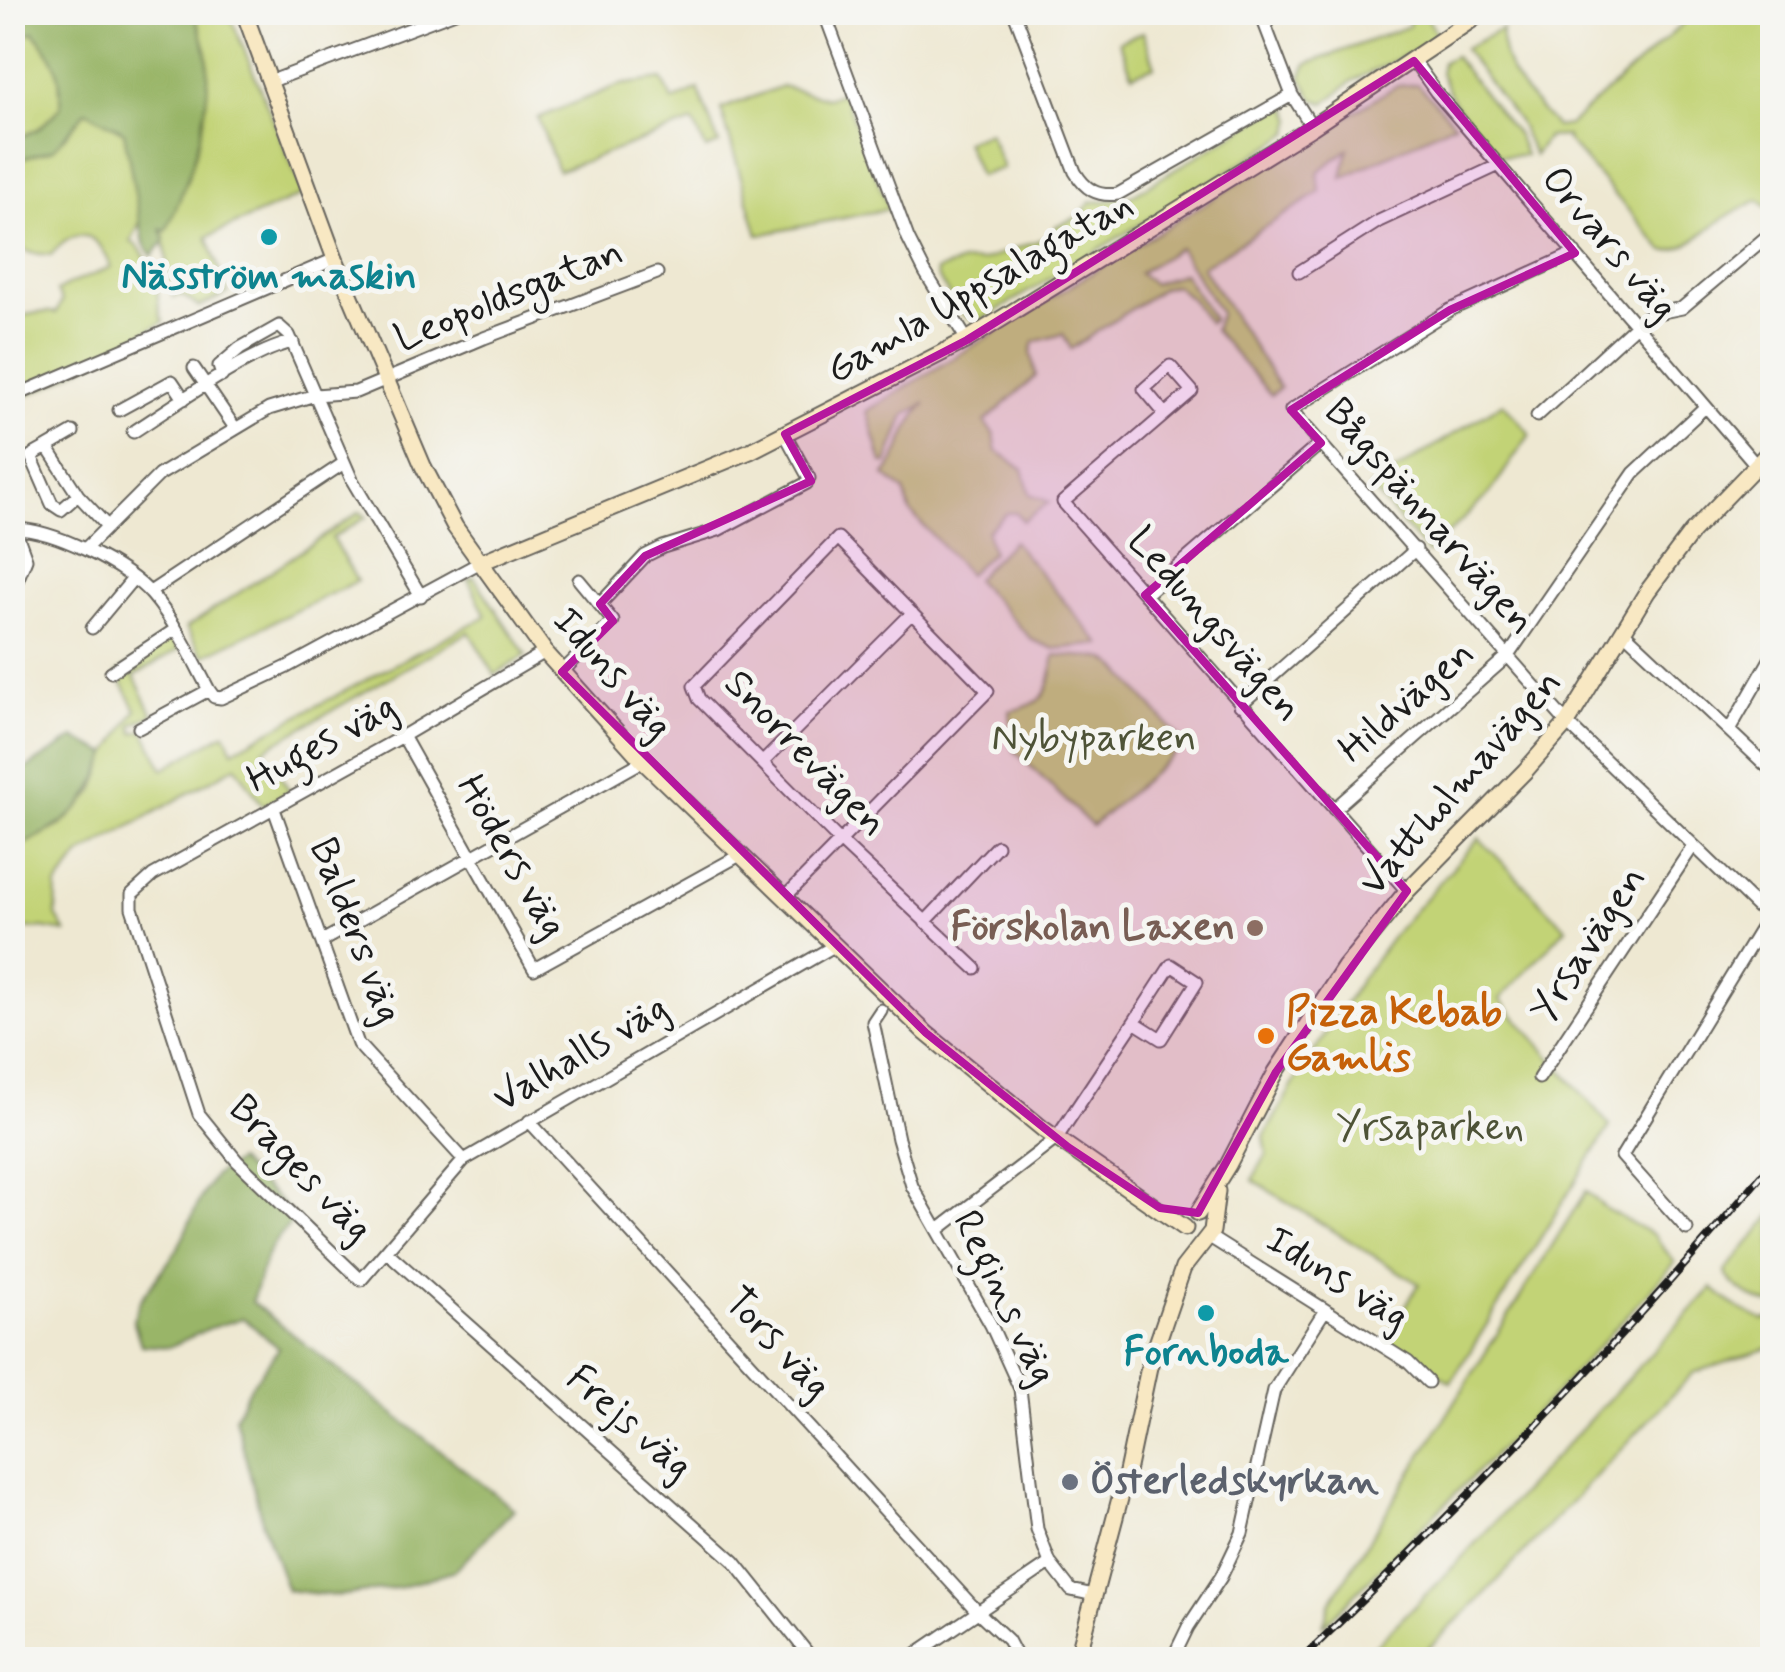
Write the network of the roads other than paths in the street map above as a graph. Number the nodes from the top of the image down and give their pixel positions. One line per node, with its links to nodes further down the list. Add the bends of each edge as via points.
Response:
1 (244, 12): 8 (street, Iduns väg)
2 (455, 12): 8 (street)
3 (824, 12): 18 (street, via 908,238)
4 (1014, 12): 9 (street, via 1075,172 1092,192 1118,194)
5 (1260, 12): 9 (street)
6 (1483, 12): 7 (street, Gamla Uppsalagatan)
7 (1414, 61): 10 (street, Gamla Uppsalagatan); 11 (street, Orvars väg)
8 (268, 82): 14 (street, Iduns väg)
9 (1292, 95): 10 (street)
10 (1312, 127): 18 (street, Gamla Uppsalagatan)
11 (1499, 165): 13 (street, Orvars väg); 15 (street, via 1379,221)
12 (1772, 232): 17 (street, via 1682,308 1648,315)
13 (1575, 253): 17 (street, Orvars väg); 33 (street, Bågspännarvägen, via 1450,310 1291,410)
14 (334, 259): 20 (street, Iduns väg); 23 (street)
15 (1300, 272)
16 (657, 273): 20 (street, Leopoldsgatan)
17 (1636, 325): 25 (street, Orvars väg); 28 (street)
18 (967, 340): 32 (street, Gamla Uppsalagatan)
19 (194, 368): 21 (street)
20 (386, 380): 22 (street, Leopoldsgatan, via 356,392); 43 (street, Iduns väg, via 431,481)
21 (207, 386): 22 (street, via 222,376 219,366 279,326 293,342); 24 (street); 29 (street)
22 (315, 395): 29 (street, Leopoldsgatan); 36 (street)
23 (12, 397)
24 (184, 399): 26 (street, via 172,381); 31 (street)
25 (1705, 407): 37 (street, Orvars väg); 57 (street, Hildvägen, via 1634,474)
26 (119, 410)
27 (1165, 414): 50 (street, Ledungsvägen, via 1064,502)
28 (1537, 416)
29 (235, 428): 39 (street, Leopoldsgatan, via 159,475)
30 (73, 432): 34 (street)
31 (133, 432)
32 (786, 434): 43 (street, Gamla Uppsalagatan); 51 (street, via 807,483 718,530 645,556)
33 (1322, 443): 42 (street, Bågspännarvägen); 50 (street)
34 (47, 447): 38 (street); 38 (street, via 32,456 52,504 61,510)
35 (1772, 449): 37 (street, Vattholmavägen)
36 (344, 463): 47 (street); 49 (street)
37 (1757, 466): 55 (street, Vattholmavägen, via 1692,532)
38 (78, 495): 39 (street)
39 (107, 526): 41 (street, Leopoldsgatan)
40 (14, 529): 41 (street, via 38,530); 44 (street, via 26,560)
41 (86, 548): 45 (street)
42 (1416, 548): 57 (street, Bågspännarvägen); 62 (street)
43 (479, 563): 49 (street); 56 (street, Iduns väg)
44 (16, 576): 48 (street)
45 (132, 580): 47 (street); 53 (street)
46 (579, 580): 51 (street)
47 (150, 592): 54 (street)
48 (12, 593)
49 (421, 596): 61 (street, via 221,698)
50 (1145, 596): 62 (street, Ledungsvägen)
51 (600, 604): 60 (street, via 614,620)
52 (912, 612): 68 (street); 68 (street, Snorrevägen, via 838,538 694,686 699,699); 72 (street, via 988,691)
53 (92, 628)
54 (176, 629): 59 (street); 61 (street)
55 (1623, 631): 63 (street, Vattholmavägen); 65 (street)
56 (546, 652): 60 (street, Iduns väg); 66 (street, Huges väg)
57 (1508, 656): 63 (street, Bågspännarvägen); 70 (street, Hildvägen)
58 (1772, 656): 65 (street)
59 (112, 672)
60 (562, 672): 67 (street, Iduns väg)
61 (209, 690): 64 (street)
62 (1240, 705): 70 (street, Ledungsvägen)
63 (1566, 723): 74 (street, Bågspännarvägen); 77 (street, Vattholmavägen)
64 (138, 728)
65 (1730, 730): 69 (street)
66 (403, 736): 71 (street, Huges väg); 76 (street, Höders väg)
67 (643, 761): 75 (street, Iduns väg); 76 (street)
68 (763, 762): 72 (street, Snorrevägen)
69 (1772, 772)
70 (1334, 809): 77 (street, Ledungsvägen)
71 (274, 810): 78 (street, Huges väg, via 153,875); 82 (street, Balders väg)
72 (841, 842): 79 (street); 81 (street, Snorrevägen)
73 (997, 846): 81 (street)
74 (1693, 846): 80 (street, Bågspännarvägen); 87 (street, Yrsavägen)
75 (740, 855): 76 (street, Höders väg, via 534,969); 79 (street, Iduns väg)
76 (474, 858): 82 (street)
77 (1407, 891): 91 (street, Vattholmavägen, via 1345,966 1284,1059)
78 (132, 894): 94 (street, Brages väg, via 200,1114 237,1162 361,1280)
79 (784, 898): 83 (street, Iduns väg)
80 (1771, 916): 92 (street, via 1620,1162)
81 (925, 922): 84 (street, Snorrevägen)
82 (322, 941): 90 (street, Balders väg, via 358,1044)
83 (834, 946): 88 (street, Valhalls väg); 89 (street, Iduns väg, via 926,1033)
84 (975, 968)
85 (881, 1010): 93 (street, Regins väg, via 874,1022 898,1140 912,1186)
86 (1134, 1022): 86 (street, via 1160,1038 1197,982 1172,966); 89 (street)
87 (1540, 1078)
88 (529, 1121): 90 (street, Valhalls väg); 99 (street, Tors väg)
89 (1056, 1138): 91 (street, Iduns väg); 93 (street)
90 (464, 1160): 94 (street, Valhalls väg)
91 (1198, 1227): 95 (street, Iduns väg); 98 (street, Vattholmavägen, via 1150,1367)
92 (1687, 1229)
93 (938, 1230): 97 (street, Regins väg, via 1020,1389 1037,1528)
94 (386, 1251): 100 (street, Frejs väg, via 734,1561)
95 (1325, 1310): 96 (street, Iduns väg); 104 (street, via 1274,1390 1242,1533)
96 (1428, 1382)
97 (1050, 1563): 98 (street, via 1071,1590); 99 (street)
98 (1094, 1595): 103 (street, Vattholmavägen)
99 (977, 1611): 101 (street); 102 (street, Tors väg, via 1008,1640)
100 (813, 1660)
101 (907, 1660)
102 (1014, 1660)
103 (1077, 1660)
104 (1172, 1660)

